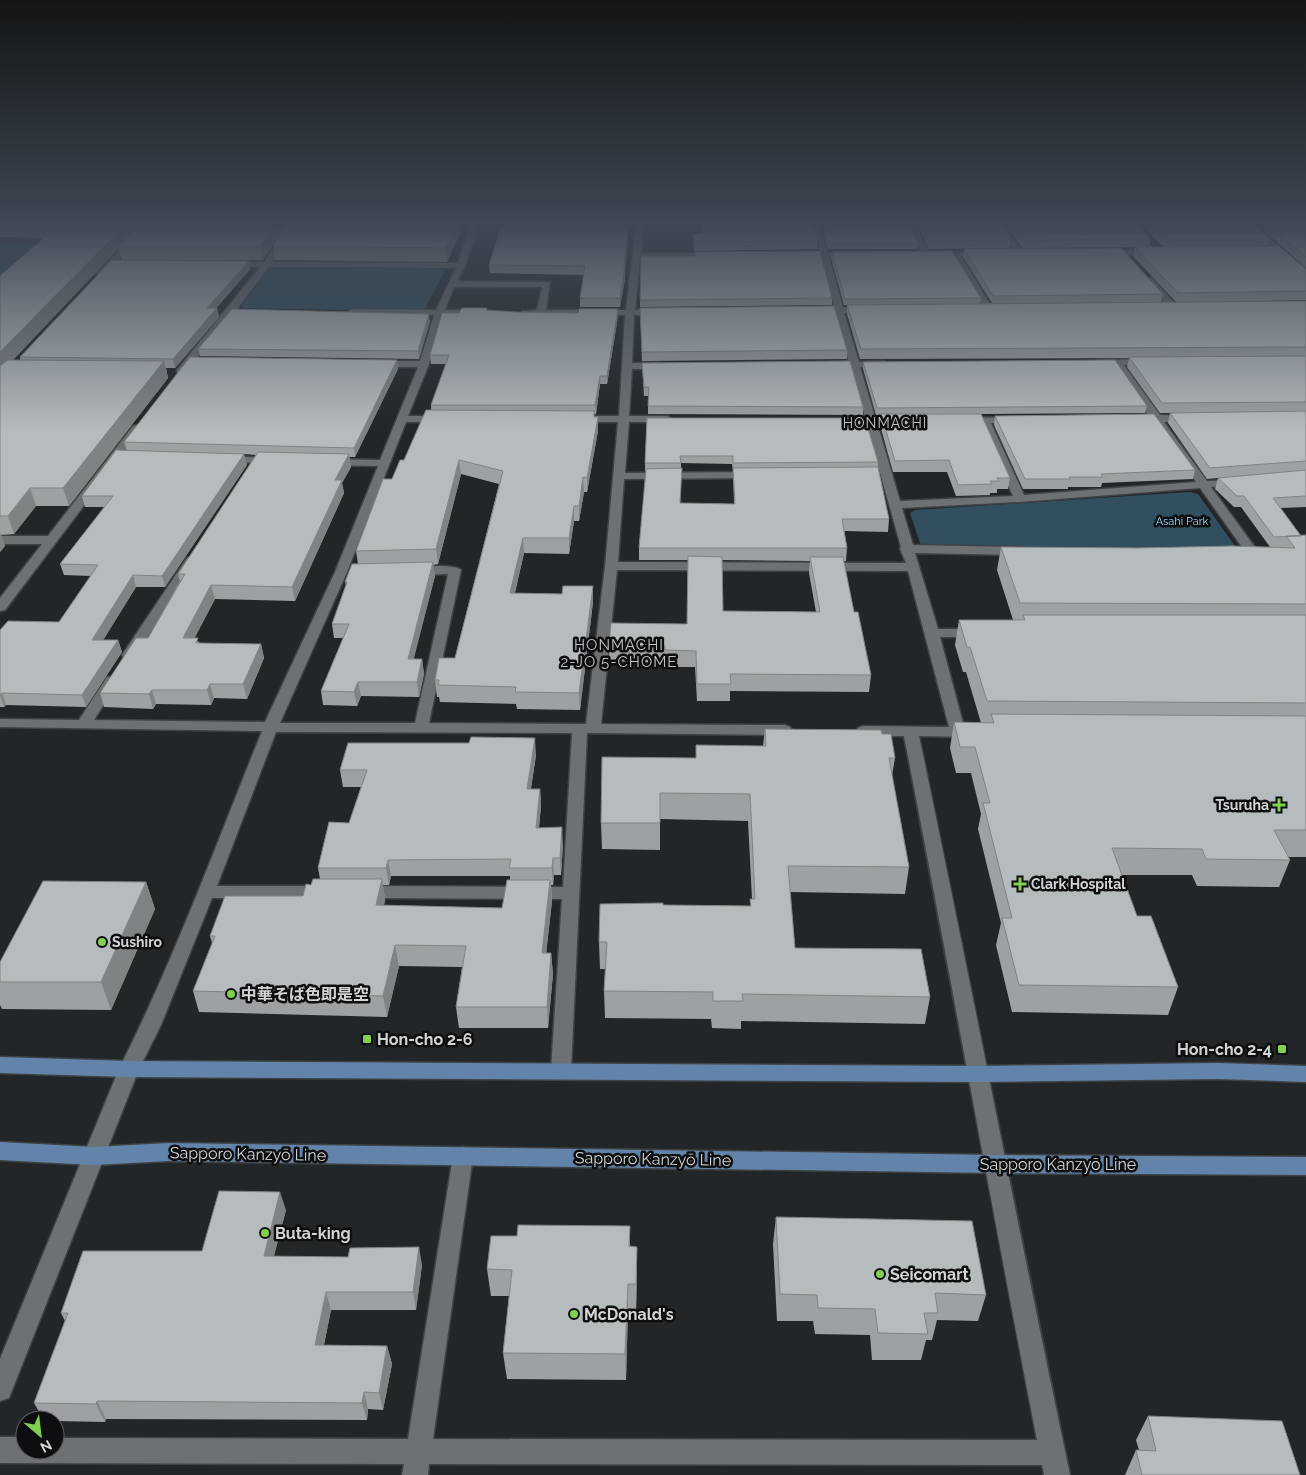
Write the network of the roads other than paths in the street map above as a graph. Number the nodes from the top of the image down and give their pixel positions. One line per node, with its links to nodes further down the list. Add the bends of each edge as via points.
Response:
1 (245, 293): 13 (street)
2 (447, 293): 18 (street)
3 (545, 293): 21 (street)
4 (632, 293): 16 (street)
5 (834, 293): 11 (street)
6 (979, 293): 9 (street)
7 (1160, 293): 8 (street)
8 (1173, 307)
9 (989, 309)
10 (809, 310): 11 (street)
11 (839, 310): 12 (street); 29 (street)
12 (876, 310)
13 (231, 311): 14 (street); 32 (street, via 193,361)
14 (245, 312)
15 (342, 312): 18 (street)
16 (630, 312): 17 (street); 21 (street); 30 (street)
17 (670, 312)
18 (439, 313): 19 (street); 26 (street)
19 (487, 313)
20 (514, 313): 21 (street)
21 (541, 313)
22 (1117, 362): 23 (street); 25 (street); 34 (street)
23 (1157, 362)
24 (365, 363): 26 (street)
25 (1088, 363)
26 (424, 364): 36 (street)
27 (894, 364): 29 (street)
28 (826, 365): 29 (street)
29 (856, 365): 43 (street)
30 (628, 366): 31 (street); 39 (street)
31 (667, 366)
32 (174, 375)
33 (145, 418): 48 (street)
34 (1158, 418): 35 (street); 41 (street); 59 (street)
35 (1198, 418)
36 (401, 419): 37 (street); 54 (street)
37 (449, 419)
38 (566, 419): 39 (street)
39 (624, 419): 40 (street); 57 (street)
40 (674, 419)
41 (1129, 419)
42 (831, 420): 43 (street)
43 (871, 420): 44 (street); 61 (street, via 880,474)
44 (908, 420)
45 (956, 420): 46 (street)
46 (984, 420): 47 (street); 60 (street)
47 (1022, 420)
48 (115, 456): 49 (street); 63 (street)
49 (127, 457)
50 (217, 459): 51 (street)
51 (257, 460): 52 (street); 56 (street)
52 (286, 461)
53 (315, 462): 54 (street)
54 (383, 464): 73 (street)
55 (766, 474): 57 (street)
56 (246, 476)
57 (619, 476): 70 (street)
58 (1250, 481): 59 (street)
59 (1204, 485): 60 (street); 69 (street)
60 (1020, 499): 61 (street)
61 (894, 505): 65 (street)
62 (0, 540): 63 (street)
63 (52, 540): 75 (street)
64 (198, 549): 79 (street)
65 (906, 549): 66 (street); 71 (street)
66 (1035, 551)
67 (1233, 553): 69 (street)
68 (1306, 553): 69 (street)
69 (1253, 554)
70 (611, 566): 71 (street); 82 (street)
71 (912, 567): 76 (street)
72 (398, 571): 81 (street, via 456,570)
73 (341, 572): 74 (street); 80 (street)
74 (359, 572)
75 (0, 607)
76 (932, 633): 77 (street); 86 (street)
77 (991, 633)
78 (0, 723): 79 (street)
79 (83, 725): 80 (street)
80 (270, 728): 81 (street); 88 (street)
81 (420, 728): 82 (street)
82 (586, 729): 83 (street); 89 (street)
83 (801, 730)
84 (851, 731): 85 (street)
85 (910, 731): 86 (street); 93 (street)
86 (958, 732): 87 (street)
87 (986, 732)
88 (206, 892): 89 (street); 91 (street)
89 (570, 893): 92 (street)
90 (0, 1065): 91 (main road)
91 (129, 1069): 92 (main road); 96 (street)
92 (562, 1070): 93 (main road)
93 (977, 1074): 94 (main road, via 1218,1071); 98 (street)
94 (1306, 1074)
95 (0, 1151): 96 (main road, Sapporo Kanzyō Line)
96 (94, 1156): 97 (main road, Sapporo Kanzyō Line, via 168,1152); 100 (street)
97 (463, 1156): 98 (main road, Sapporo Kanzyō Line); 103 (street)
98 (994, 1164): 99 (main road, Sapporo Kanzyō Line); 102 (street)
99 (1306, 1166)
100 (0, 1388)
101 (0, 1450): 103 (street)
102 (1054, 1463): 103 (street, via 1026,1453)
103 (417, 1464)

